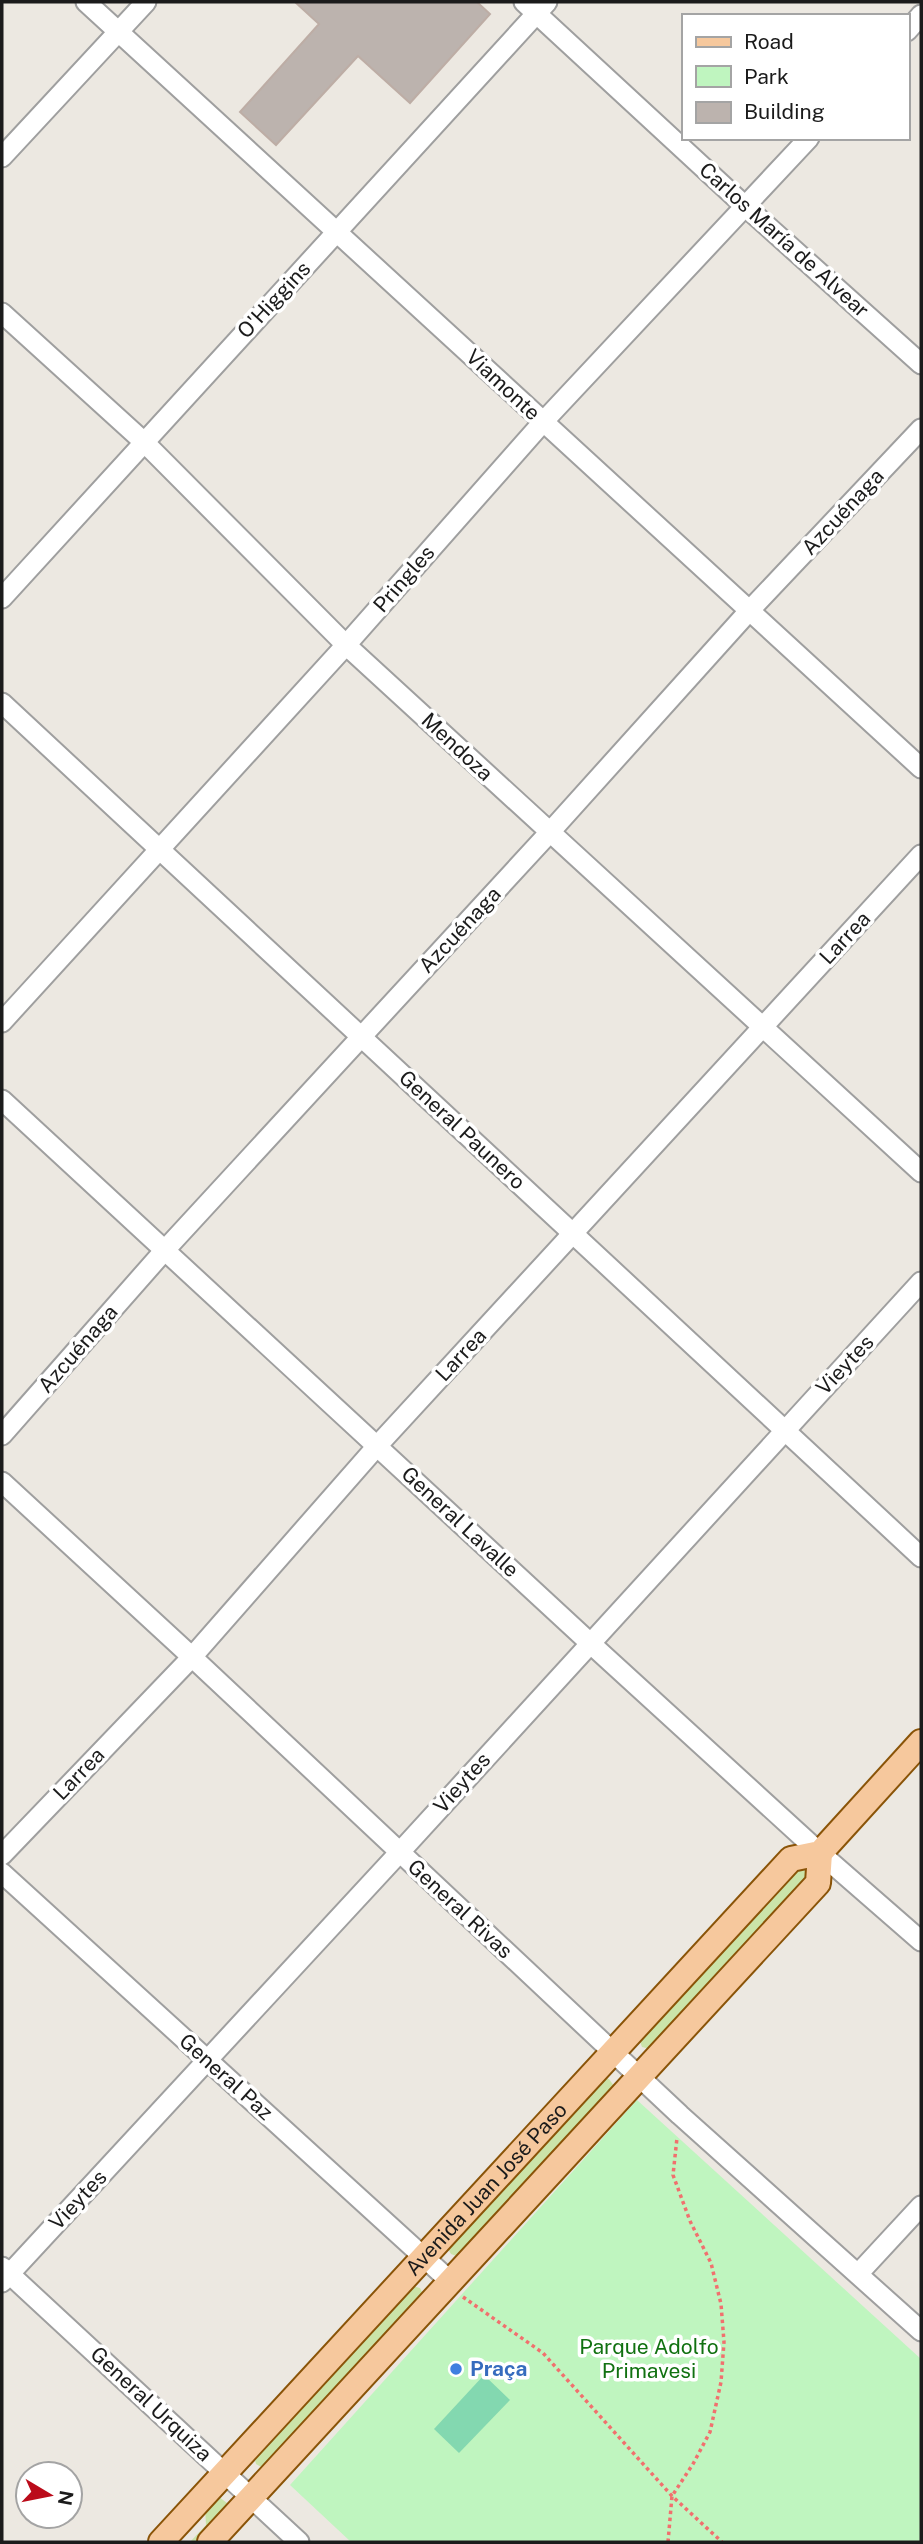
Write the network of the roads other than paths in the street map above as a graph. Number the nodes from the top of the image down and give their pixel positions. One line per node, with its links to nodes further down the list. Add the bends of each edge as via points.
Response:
1 (86, 2): 6 (street, Viamonte)
2 (146, 2): 6 (street)
3 (536, 6): 9 (street, Carlos María de Alvear); 10 (street, O'Higgins)
4 (921, 15): 5 (street)
5 (909, 29)
6 (118, 31): 8 (street); 10 (street, Viamonte)
7 (807, 140): 9 (street, Pringles)
8 (2, 157)
9 (746, 207): 12 (street, Carlos María de Alvear); 13 (street, Pringles)
10 (337, 232): 13 (street, Viamonte); 15 (street, O'Higgins)
11 (2, 313): 15 (street, Mendoza)
12 (921, 364)
13 (543, 422): 17 (street, Viamonte); 18 (street, Pringles)
14 (921, 429): 17 (street, Azcuénaga)
15 (144, 442): 16 (street, O'Higgins); 18 (street, Mendoza)
16 (2, 598)
17 (749, 611): 20 (street, Viamonte); 21 (street, Azcuénaga)
18 (346, 645): 21 (street, Mendoza); 22 (street, Pringles)
19 (2, 703): 22 (street, General Paunero)
20 (921, 768)
21 (550, 832): 25 (street, Mendoza); 26 (street, Azcuénaga)
22 (160, 849): 24 (street, Pringles); 26 (street, General Paunero)
23 (921, 855): 25 (street, Larrea)
24 (2, 1022)
25 (764, 1026): 28 (street, Mendoza); 29 (street, Larrea)
26 (362, 1037): 29 (street, General Paunero); 30 (street, Azcuénaga)
27 (2, 1100): 30 (street, General Lavalle)
28 (921, 1172)
29 (573, 1233): 32 (street, General Paunero); 34 (street, Larrea)
30 (164, 1251): 33 (street, Azcuénaga); 34 (street, General Lavalle)
31 (921, 1282): 32 (street, Vieytes)
32 (785, 1430): 36 (street, General Paunero); 37 (street, Vieytes)
33 (2, 1435)
34 (378, 1446): 37 (street, General Lavalle); 38 (street, Larrea)
35 (2, 1482): 38 (street, General Rivas)
36 (921, 1557)
37 (590, 1643): 40 (street, Vieytes); 41 (street, General Lavalle)
38 (192, 1657): 40 (street, General Rivas); 42 (street, Larrea)
39 (921, 1742): 41 (main road)
40 (399, 1853): 45 (street, General Rivas); 46 (street, Vieytes)
41 (820, 1853): 44 (street, General Lavalle); 45 (main road, Avenida Juan José Paso, via 791,1859); 47 (main road, Avenida Juan José Paso, via 818,1884)
42 (2, 1855)
43 (2, 1873): 46 (street, General Paz)
44 (921, 1941)
45 (614, 2052): 47 (street, General Rivas); 49 (main road, Avenida Juan José Paso)
46 (207, 2060): 49 (street, General Paz); 50 (street, Vieytes)
47 (640, 2076): 51 (street, General Rivas); 52 (main road, Avenida Juan José Paso)
48 (921, 2206): 51 (street)
49 (424, 2257): 52 (street, General Paz); 54 (main road, Avenida Juan José Paso)
50 (4, 2274): 54 (street, General Urquiza)
51 (858, 2274): 53 (street, General Rivas)
52 (450, 2281): 55 (main road, Avenida Juan José Paso)
53 (921, 2331)
54 (225, 2473): 55 (street, General Urquiza); 56 (main road, Avenida Juan José Paso)
55 (251, 2497): 57 (main road, Avenida Juan José Paso); 58 (street, General Urquiza)
56 (161, 2542)
57 (209, 2542)
58 (299, 2542)

